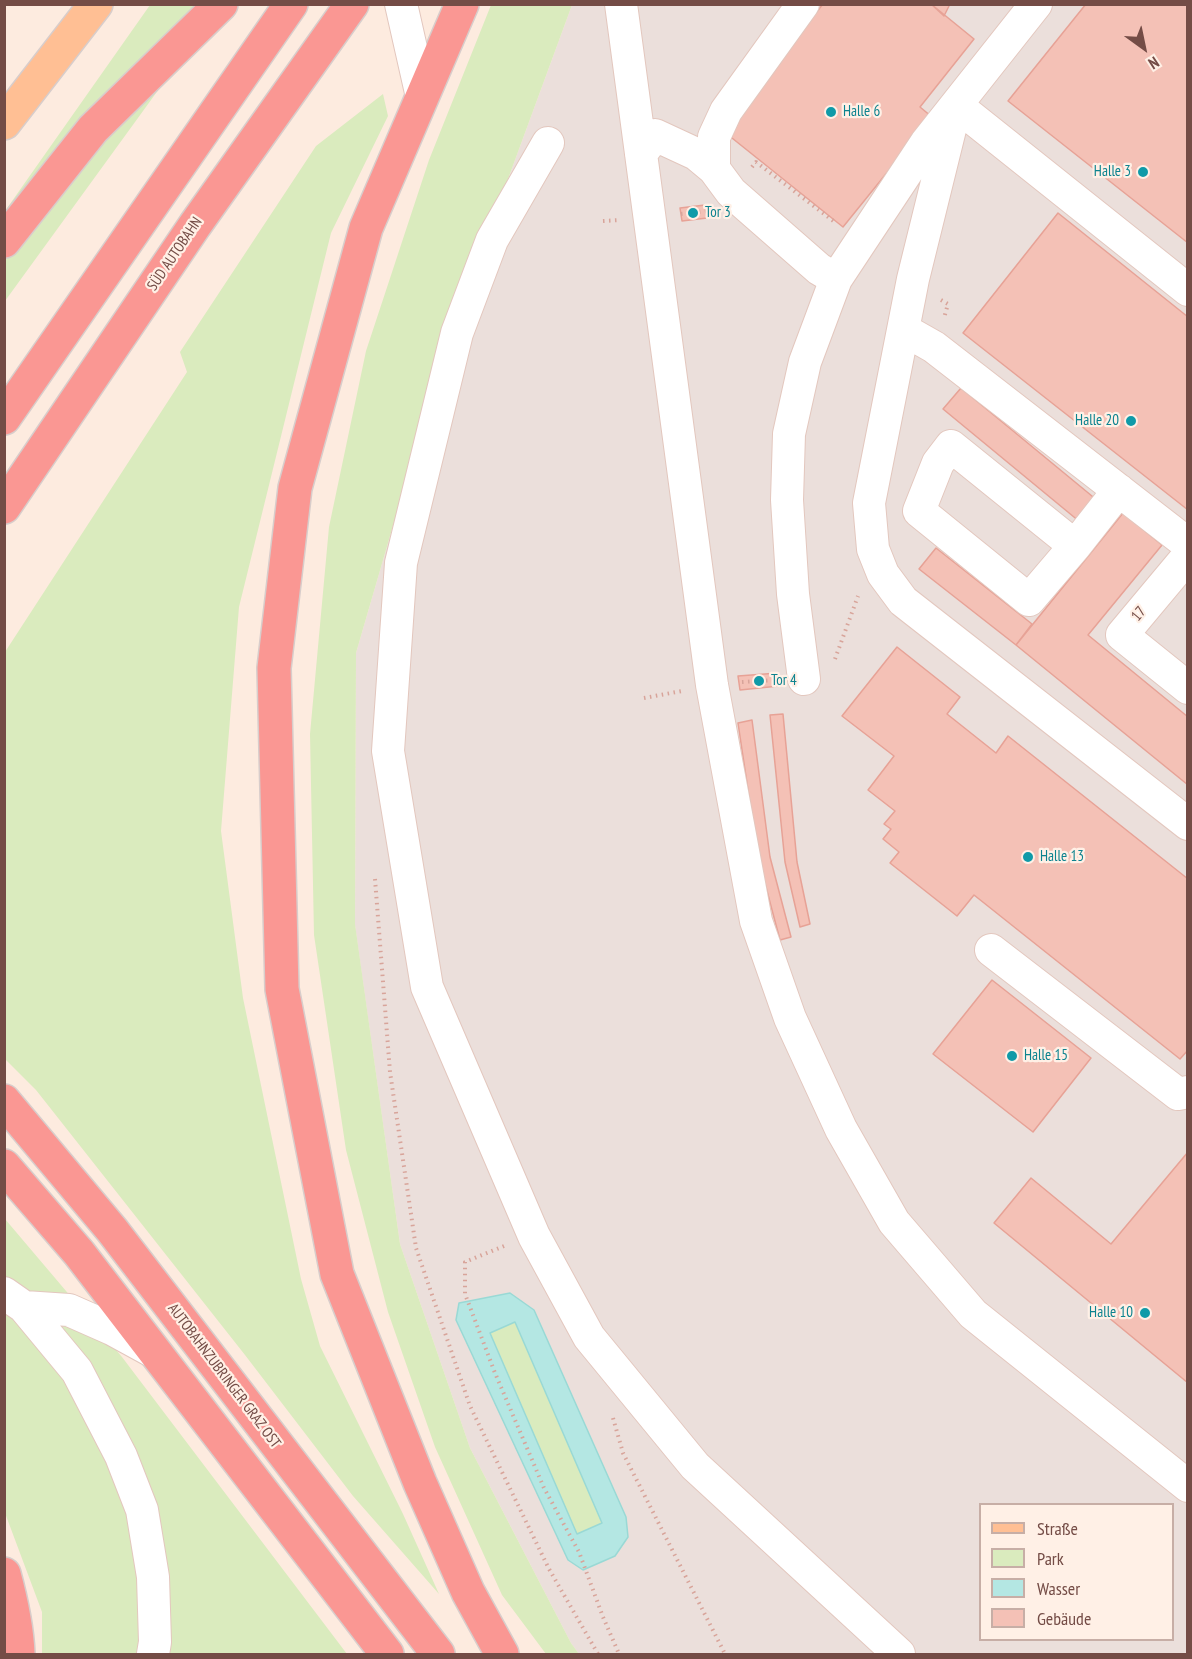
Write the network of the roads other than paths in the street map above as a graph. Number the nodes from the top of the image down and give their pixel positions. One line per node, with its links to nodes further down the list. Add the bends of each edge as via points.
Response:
1 (96, 4): 12 (main road)
2 (221, 4): 16 (highway, via 93,129)
3 (291, 4): 20 (highway)
4 (351, 4): 22 (highway, SÜD AUTOBAHN)
5 (401, 4): 10 (lane)
6 (462, 4): 10 (highway)
7 (621, 4): 14 (lane)
8 (803, 4): 15 (lane, via 726,111 714,137)
9 (1036, 4): 11 (lane)
10 (422, 97): 41 (highway, via 366,228 295,488 274,668 282,989 337,1274 420,1483 468,1592)
11 (956, 105): 17 (lane, via 926,143); 18 (lane); 19 (lane)
12 (4, 123)
13 (548, 143): 42 (lane, via 492,240 457,333 401,563 388,751 427,987 534,1236 589,1336 695,1466)
14 (641, 154): 15 (lane, via 655,135 696,154); 35 (lane, via 712,685 756,921 790,1018 841,1129 894,1222 973,1314)
15 (722, 181): 17 (lane, via 819,269)
16 (4, 241)
17 (836, 279): 26 (lane, via 805,362 789,434 787,501)
18 (1188, 290)
19 (903, 330): 21 (lane, via 934,347); 28 (lane, via 869,503 873,549 884,574 903,601)
20 (4, 418)
21 (1119, 490): 23 (lane); 24 (lane)
22 (4, 507)
23 (1188, 544)
24 (1075, 546): 24 (lane, via 1029,600 919,511 938,463 951,446)
25 (1188, 556): 27 (lane, 17, via 1122,635)
26 (804, 679)
27 (1188, 688)
28 (1188, 824)
29 (992, 950): 30 (lane, via 1178,1094)
30 (1188, 1092)
31 (4, 1101): 40 (highway, AUTOBAHNZUBRINGER GRAZ OST, via 112,1230)
32 (4, 1166): 34 (highway, via 79,1253)
33 (14, 1300): 34 (lane, via 69,1310); 38 (lane, via 76,1371 121,1456 142,1510 153,1577)
34 (154, 1352): 39 (highway)
35 (1188, 1486)
36 (4, 1574): 37 (highway)
37 (18, 1654)
38 (153, 1654)
39 (387, 1654)
40 (438, 1654)
41 (502, 1654)
42 (899, 1654)

